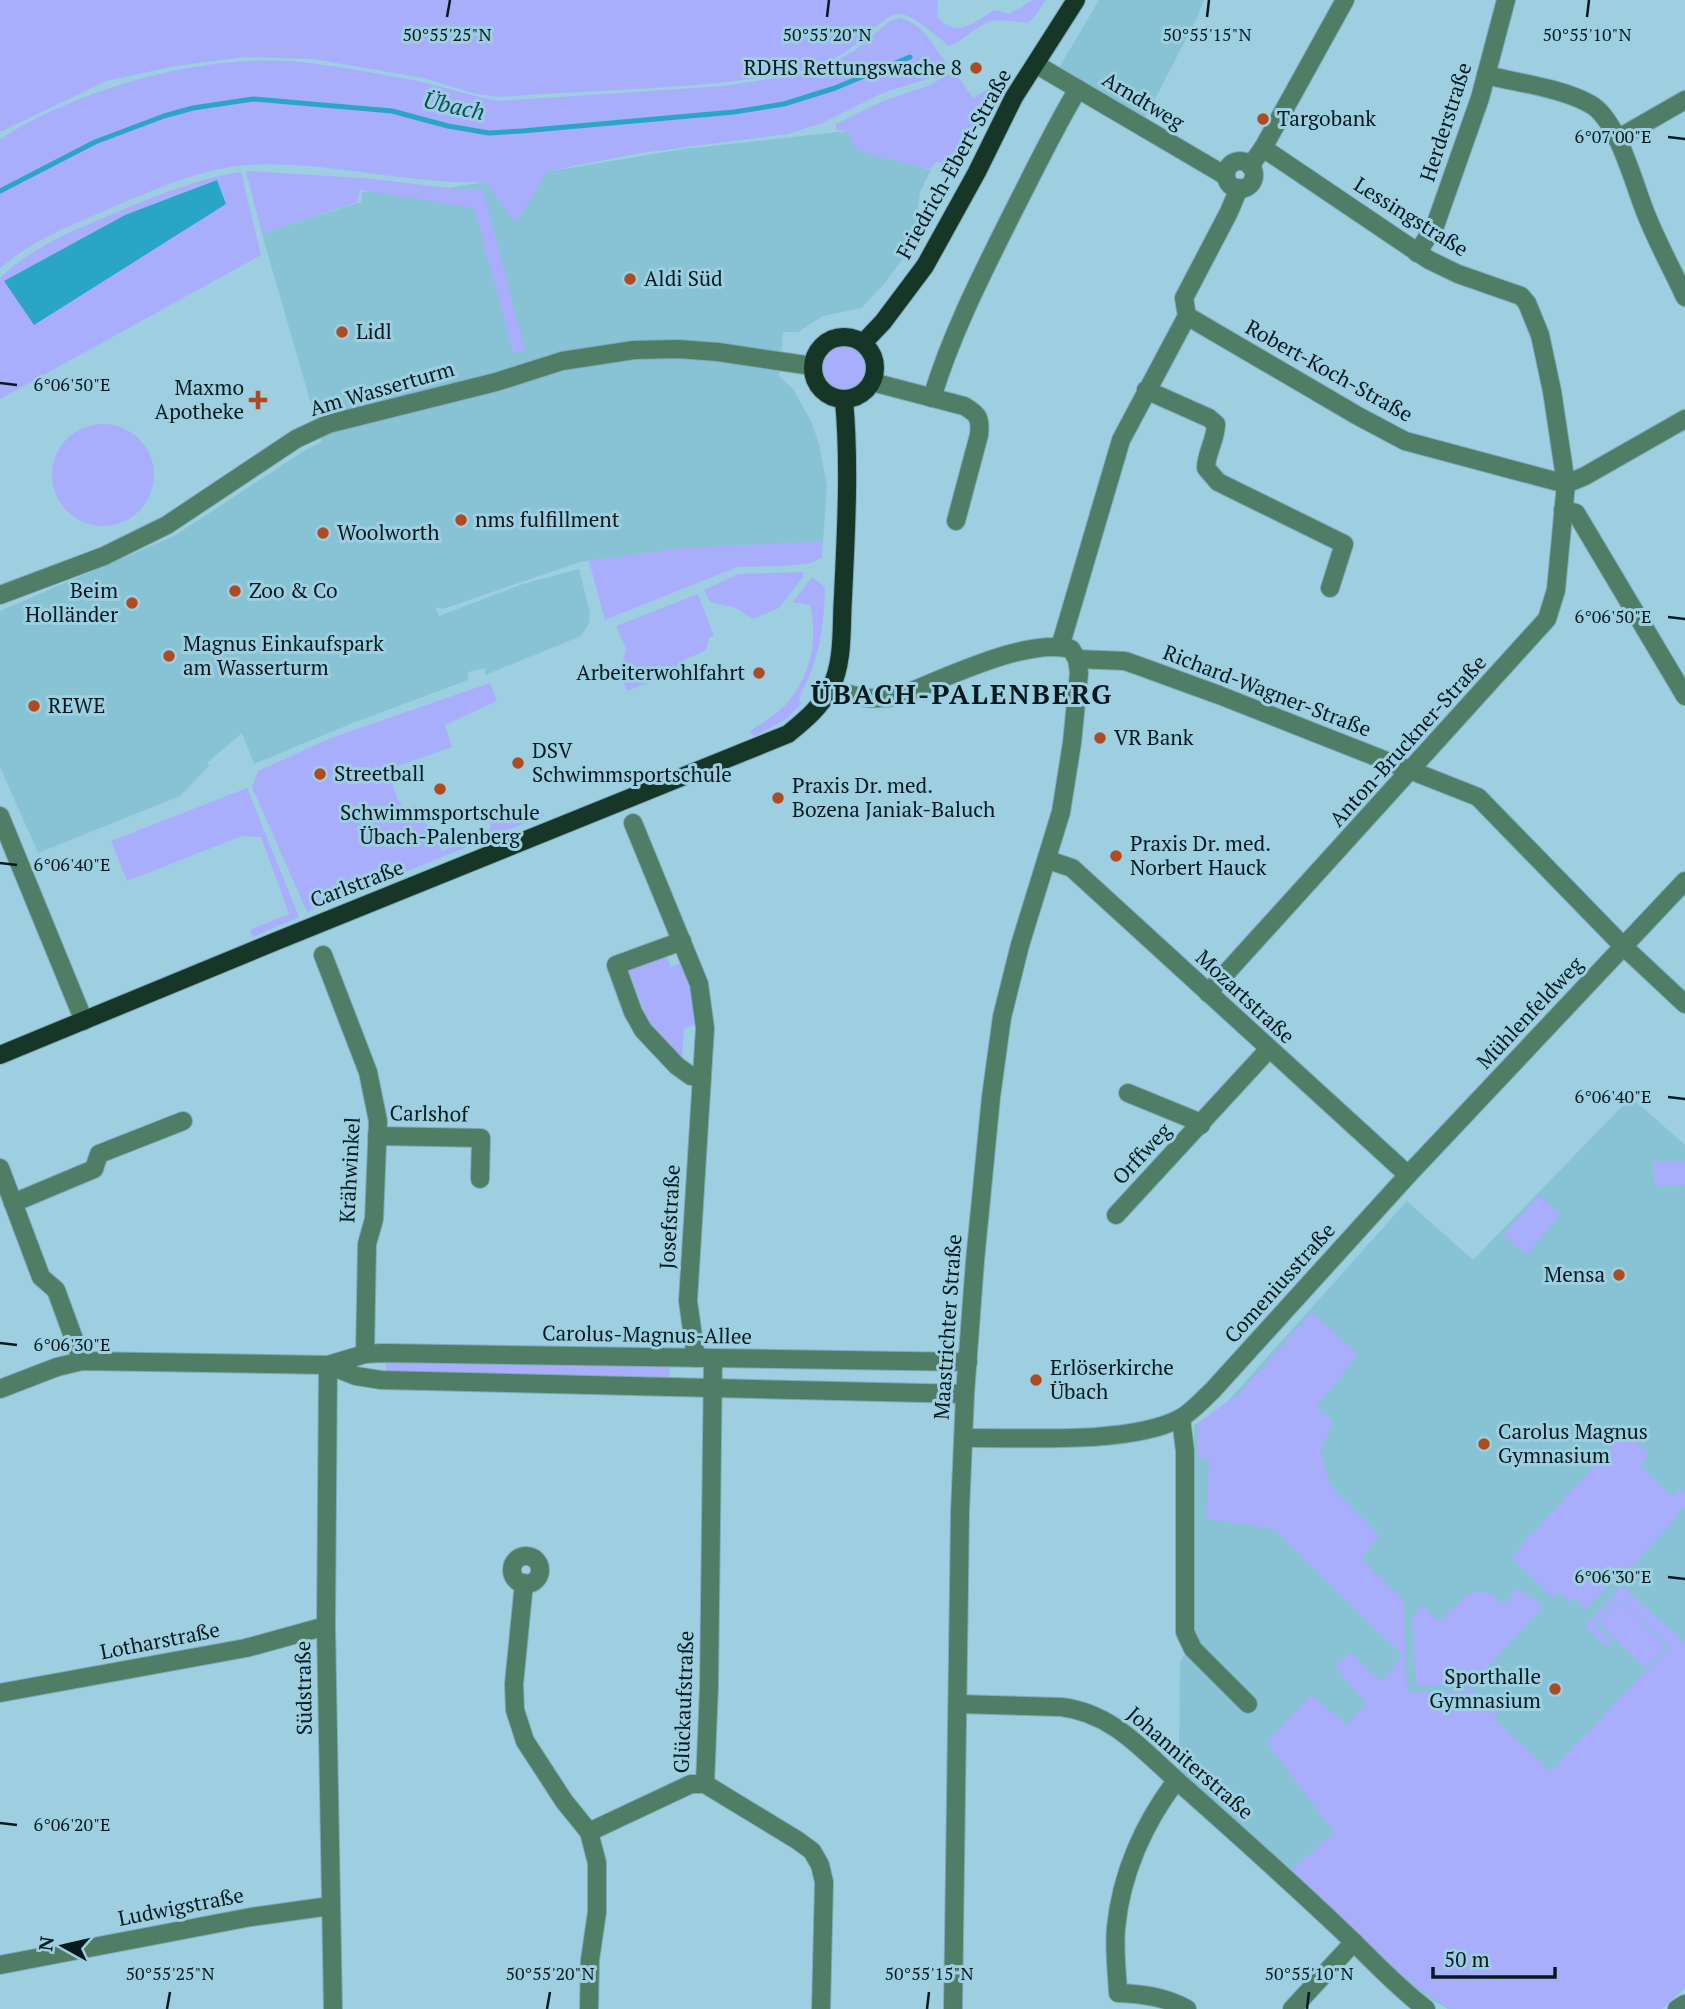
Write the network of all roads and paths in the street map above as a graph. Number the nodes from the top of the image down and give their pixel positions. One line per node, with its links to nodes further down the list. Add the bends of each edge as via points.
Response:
1 (1076, 0): 4 (main road, Friedrich-Ebert-Straße)
2 (1345, 0): 9 (street)
3 (1507, 0): 5 (street, Herderstraße)
4 (1037, 65): 6 (street, Arndtweg); 14 (main road, Friedrich-Ebert-Straße, via 1014,97 925,265)
5 (1486, 75): 8 (street, via 1593,105); 11 (street, Herderstraße, via 1435,226)
6 (1078, 89): 10 (street, Arndtweg); 18 (street, via 984,269)
7 (1685, 100): 8 (street)
8 (1617, 139): 12 (street)
9 (1263, 148): 10 (street, via 1250,166 1252,181 1246,187); 11 (street, Lessingstraße)
10 (1232, 182): 13 (street, via 1229,212 1184,298)
11 (1417, 253): 21 (street, Lessingstraße, via 1458,274 1511,291 1527,303 1540,335)
12 (1685, 297)
13 (1187, 316): 17 (street); 21 (street, Robert-Koch-Straße, via 1405,441)
14 (863, 343): 15 (main road, via 851,337 832,339 820,347); 16 (main road, via 874,363)
15 (812, 366): 19 (main road, via 821,391); 25 (street, Am Wasserturm, via 718,352 634,350 562,361 328,424 296,439 167,525 104,556)
16 (872, 382): 18 (street); 19 (main road, via 858,396)
17 (1146, 390): 24 (street, via 1216,425 1206,468 1218,482 1344,544); 26 (street, via 1121,440)
18 (932, 398): 23 (street, via 964,406 981,421)
19 (844, 400): 28 (main road, via 844,575 838,662)
20 (1685, 419): 21 (street)
21 (1566, 484): 22 (street, Anton-Bruckner-Straße)
22 (1563, 510): 29 (street, via 1576,513); 30 (street, Anton-Bruckner-Straße, via 1556,590 1548,619)
23 (956, 521)
24 (1330, 587)
25 (0, 595)
26 (1060, 647): 27 (street, via 1071,649); 28 (street, via 1016,652 880,700)
27 (1077, 659): 30 (street, Richard-Wagner-Straße, via 1125,661); 33 (street, Maastrichter Straße, via 1072,743)
28 (831, 687): 40 (main road, Carlstraße, via 813,713 788,734)
29 (1685, 696)
30 (1410, 772): 36 (street, Richard-Wagner-Straße, via 1478,797); 38 (street, Anton-Bruckner-Straße)
31 (0, 816): 40 (street)
32 (633, 823): 35 (street, Josefstraße)
33 (1048, 860): 38 (street, Mozartstraße, via 1072,868); 56 (street, Maastrichter Straße, via 1002,1017 983,1169)
34 (1685, 881): 36 (street, Mühlenfeldweg)
35 (682, 941): 43 (street, Josefstraße, via 700,991 705,1028); 43 (street, via 617,965 643,1030 677,1066)
36 (1623, 946): 39 (street, Richard-Wagner-Straße); 49 (street, Mühlenfeldweg)
37 (323, 955): 47 (street, Krähwinkel, via 368,1072)
38 (1208, 993): 41 (street, Mozartstraße)
39 (1685, 1003)
40 (84, 1021): 42 (main road, Carlstraße)
41 (1268, 1050): 46 (street, Orffweg); 49 (street, Mozartstraße)
42 (0, 1055)
43 (702, 1078): 54 (street, Josefstraße, via 688,1301)
44 (1128, 1093): 46 (street, Orffweg)
45 (183, 1121): 51 (street, via 99,1154 94,1169)
46 (1201, 1125): 52 (street, Orffweg)
47 (377, 1136): 50 (street, Carlshof, via 481,1138); 53 (street, Krähwinkel, via 374,1216 367,1247)
48 (0, 1168): 51 (street)
49 (1408, 1175): 61 (street, Comeniusstraße, via 1212,1391)
50 (480, 1179)
51 (13, 1203): 55 (street, via 41,1278 56,1290)
52 (1116, 1214)
53 (365, 1354): 54 (street, Carolus-Magnus-Allee); 57 (street, Carolus-Magnus-Allee)
54 (705, 1358): 56 (street, Carolus-Magnus-Allee); 58 (street, Glückaufstraße)
55 (82, 1362): 57 (street, Carolus-Magnus-Allee); 59 (street, Carolus-Magnus-Allee)
56 (968, 1362): 60 (street, Maastrichter Straße)
57 (328, 1365): 58 (street, Carolus-Magnus-Allee, via 381,1380); 64 (street, Südstraße)
58 (713, 1387): 60 (street, Carolus-Magnus-Allee); 69 (street, Glückaufstraße)
59 (0, 1390)
60 (965, 1394): 62 (street, Maastrichter Straße)
61 (1181, 1418): 62 (street, Comeniusstraße, via 1152,1429 1104,1436); 67 (street, via 1185,1632 1192,1649)
62 (964, 1438): 66 (street, Maastrichter Straße)
63 (524, 1583): 70 (street, via 515,1710 525,1741)
64 (326, 1626): 65 (street, Lotharstraße, via 246,1648); 71 (street, Südstraße)
65 (0, 1693)
66 (958, 1704): 68 (street, Johanniterstraße, via 1040,1705 1082,1711 1121,1731); 78 (street, Maastrichter Straße)
67 (1248, 1704)
68 (1176, 1781): 72 (street, Johanniterstraße); 79 (street, via 1143,1833 1131,1864 1116,1929 1116,1963 1118,1993 1154,1996)
69 (705, 1784): 70 (street, Glückaufstraße, via 691,1784); 77 (street, via 797,1840 812,1851 820,1866 824,1882)
70 (589, 1832): 76 (street, via 597,1863)
71 (330, 1906): 73 (street, Ludwigstraße); 75 (street, Südstraße)
72 (1354, 1942): 80 (street); 81 (street, Johanniterstraße, via 1399,1989)
73 (0, 1965)
74 (1685, 2004): 82 (street)
75 (333, 2009)
76 (589, 2009)
77 (821, 2009)
78 (953, 2009)
79 (1187, 2009)
80 (1292, 2009)
81 (1426, 2009)
82 (1677, 2009)

